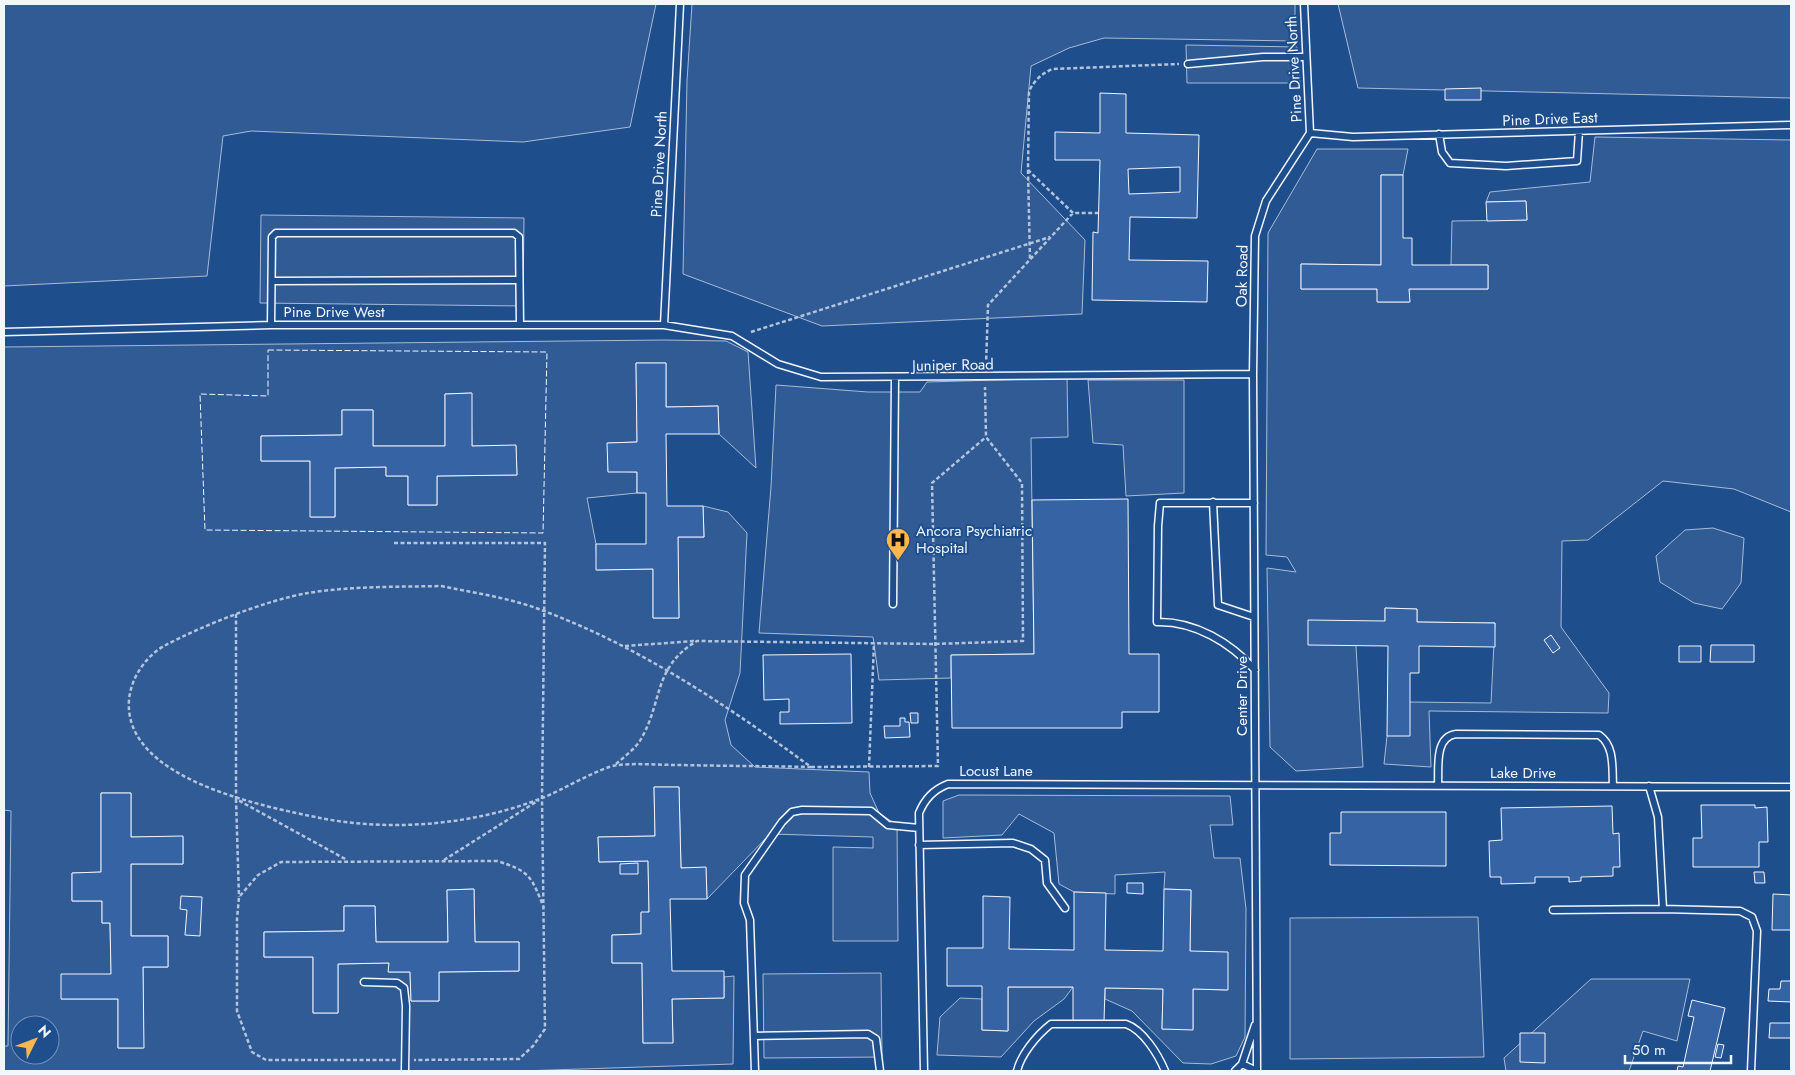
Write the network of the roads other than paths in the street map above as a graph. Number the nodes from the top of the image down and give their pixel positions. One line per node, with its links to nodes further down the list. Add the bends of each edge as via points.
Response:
1 (680, 4): 13 (lane, Pine Drive North)
2 (1304, 4): 3 (lane, Pine Drive North)
3 (1306, 58): 4 (lane, via 1263,57); 7 (lane, Pine Drive North)
4 (1188, 64)
5 (1791, 125): 6 (lane, Pine Drive East)
6 (1578, 131): 8 (lane, Pine Drive East); 8 (lane, via 1577,161 1506,166 1450,163 1442,152)
7 (1310, 133): 8 (lane, Pine Drive East, via 1353,136); 15 (lane, Oak Road, via 1266,201 1254,236)
8 (1439, 134)
9 (519, 280): 10 (lane); 10 (lane, via 519,237 514,233 276,233 272,237); 12 (lane)
10 (273, 281): 11 (lane)
11 (271, 325): 12 (lane, Pine Drive West); 14 (lane, Pine Drive West)
12 (520, 325): 13 (lane, Pine Drive West)
13 (664, 326): 16 (lane, Juniper Road, via 732,336 778,364 821,377)
14 (4, 332)
15 (1253, 374): 16 (lane, Juniper Road); 18 (lane, Center Drive)
16 (895, 378): 19 (lane)
17 (1213, 502): 18 (lane); 20 (lane, via 1218,604); 21 (lane, via 1160,503 1157,622 1172,623 1222,640)
18 (1254, 502): 20 (lane, Center Drive)
19 (893, 604)
20 (1254, 617): 21 (lane, Center Drive)
21 (1255, 670): 22 (lane, Center Drive)
22 (1255, 784): 23 (lane, Lake Drive); 27 (lane, Locust Lane, via 948,784 936,789 926,800 919,813); 33 (lane, Center Drive)
23 (1438, 785): 24 (lane, Lake Drive); 24 (lane, via 1441,744 1446,737 1456,734 1599,735 1607,740 1610,748)
24 (1613, 786): 25 (lane, Lake Drive)
25 (1649, 786): 26 (lane, Lake Drive); 30 (lane, via 1658,817)
26 (1791, 787)
27 (919, 828): 28 (lane, Locust Lane); 34 (lane, via 888,825 871,811 802,810 792,812 782,822 745,875 744,903 750,920)
28 (920, 845): 29 (lane, via 1013,843 1031,849 1045,860 1047,883); 39 (lane, Locust Lane)
29 (1066, 908)
30 (1663, 909): 31 (lane); 44 (lane, via 1740,911 1752,917 1756,931)
31 (1553, 910)
32 (364, 982): 36 (lane, via 397,983 404,988)
33 (1257, 1019): 35 (lane); 43 (lane, Center Drive)
34 (754, 1036): 37 (lane); 38 (lane, via 868,1034 876,1039)
35 (1242, 1064): 42 (lane); 43 (lane)
36 (405, 1071)
37 (755, 1071)
38 (880, 1071)
39 (924, 1071)
40 (1017, 1071): 41 (lane, via 1019,1062 1051,1024 1126,1024 1135,1027)
41 (1165, 1071)
42 (1235, 1071)
43 (1257, 1071)
44 (1750, 1071)

